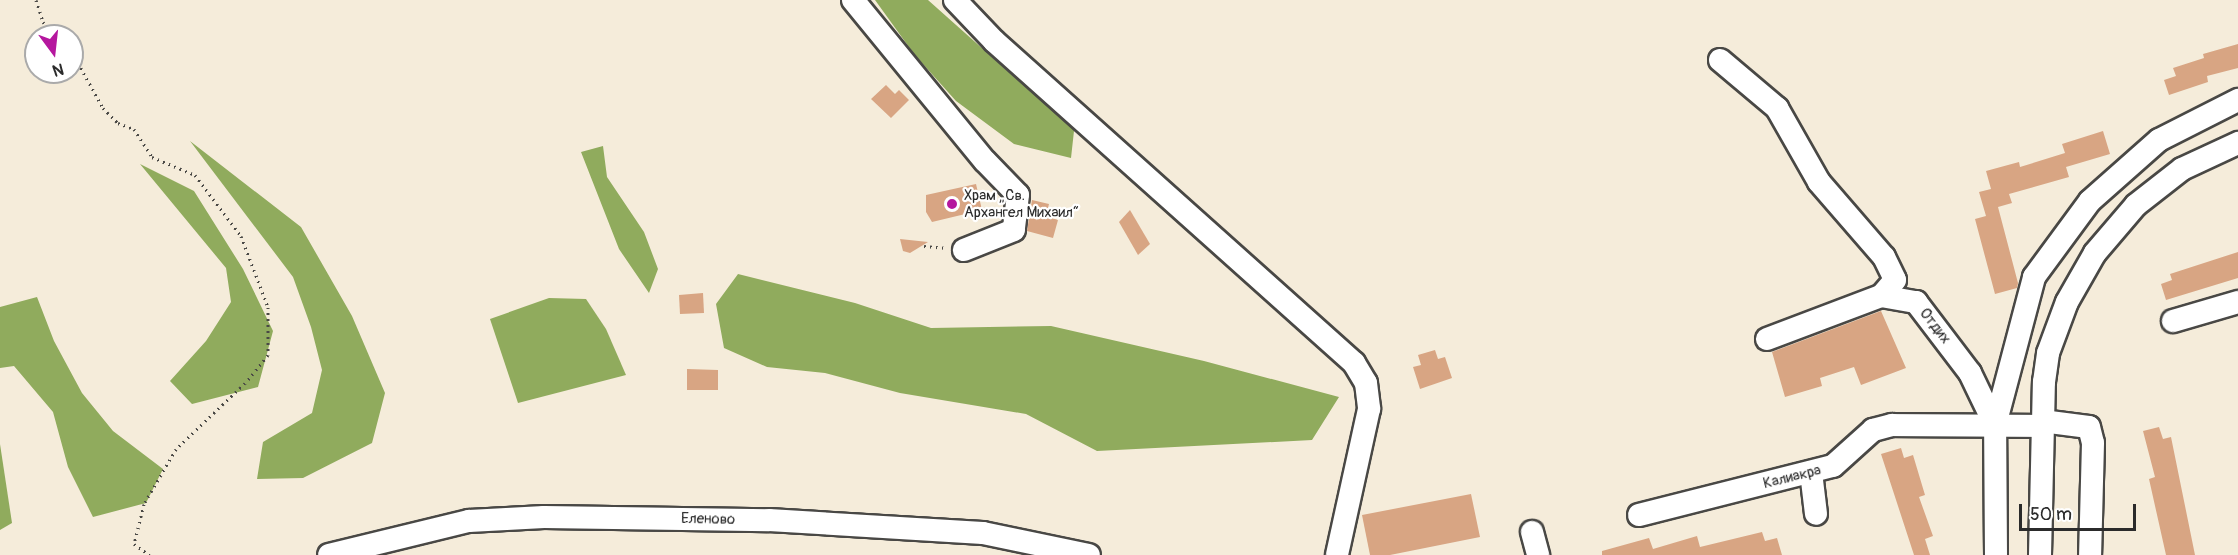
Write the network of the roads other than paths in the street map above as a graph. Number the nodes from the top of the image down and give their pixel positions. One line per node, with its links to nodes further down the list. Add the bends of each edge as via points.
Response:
1 (853, 0): 6 (street, via 985,161 1018,195 1014,230)
2 (955, 0): 19 (street, via 994,40 1353,363 1366,383 1369,409)
3 (1720, 60): 7 (street, via 1777,108 1819,182 1884,257 1894,280)
4 (2238, 100): 12 (street, via 2159,140 2090,201 2034,277)
5 (2238, 143): 11 (street, via 2195,162 2151,191 2095,253 2056,327 2043,382)
6 (964, 250)
7 (1881, 296): 10 (street); 12 (street, Отдих, via 1916,302 1970,373)
8 (2238, 302): 9 (street)
9 (2173, 321)
10 (1767, 339)
11 (2042, 424): 12 (street, Калиакра); 22 (street); 23 (street, Калиакра, via 2089,427 2093,443)
12 (1995, 425): 13 (street, Калиакра, via 1892,425 1872,430 1833,466); 21 (street)
13 (1811, 472): 14 (street); 15 (street, Калиакра)
14 (1816, 514)
15 (1639, 515)
16 (1532, 532): 20 (street)
17 (329, 555): 18 (street, Еленово, via 469,521 544,517 769,520 983,533)
18 (1089, 555)
19 (1337, 555)
20 (1538, 555)
21 (1996, 555)
22 (2040, 555)
23 (2090, 555)

